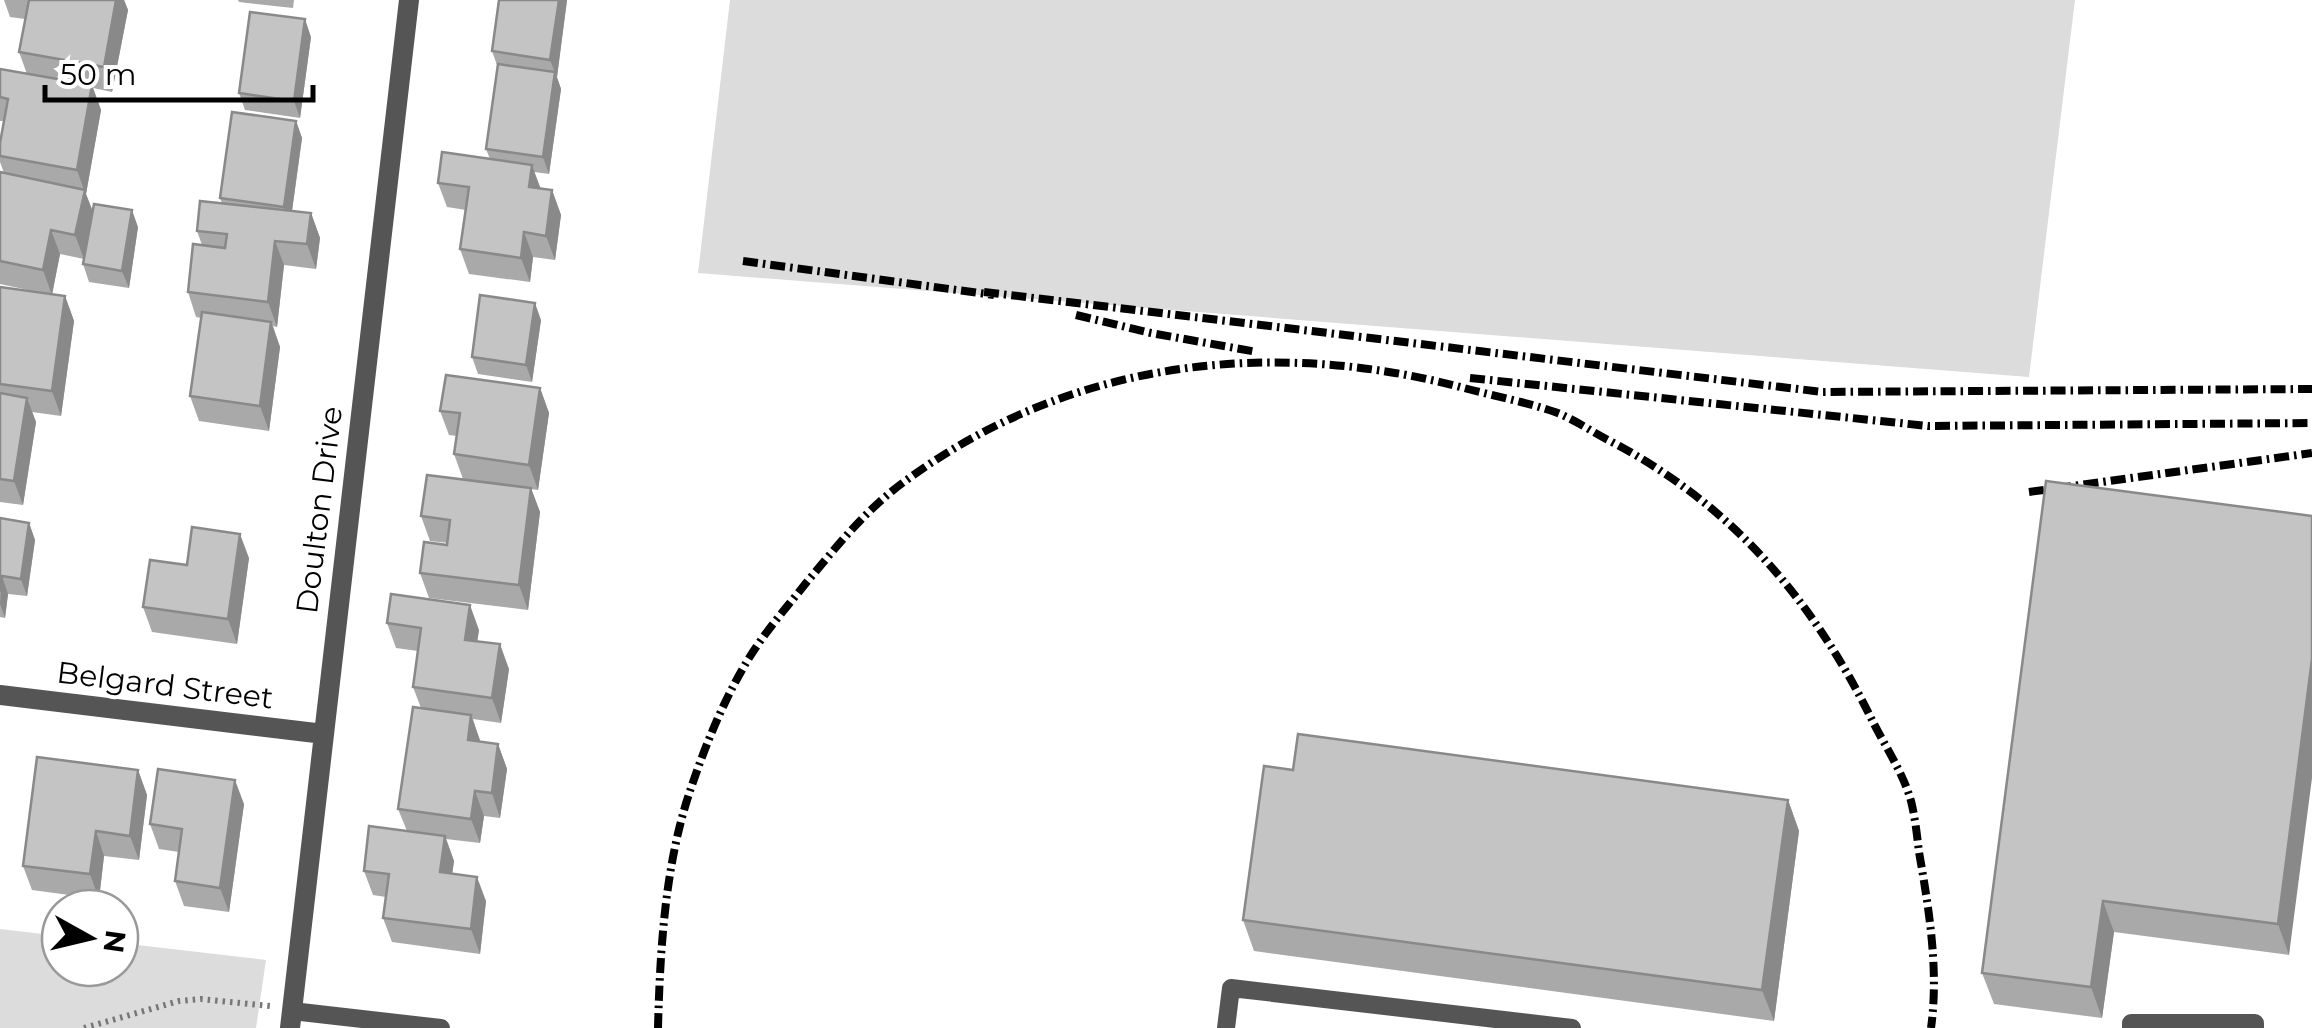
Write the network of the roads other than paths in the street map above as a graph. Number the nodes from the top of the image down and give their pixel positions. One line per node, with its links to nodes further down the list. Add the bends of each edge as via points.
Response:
1 (409, 0): 3 (street, Doulton Drive)
2 (0, 695): 3 (street, Belgard Street)
3 (324, 734): 4 (street, Doulton Drive)
4 (284, 1015): 5 (lane)
5 (441, 1028)
6 (1226, 1028): 7 (lane, via 1232,988)
7 (1572, 1028)
8 (2131, 1028): 9 (lane)
9 (2255, 1028)

